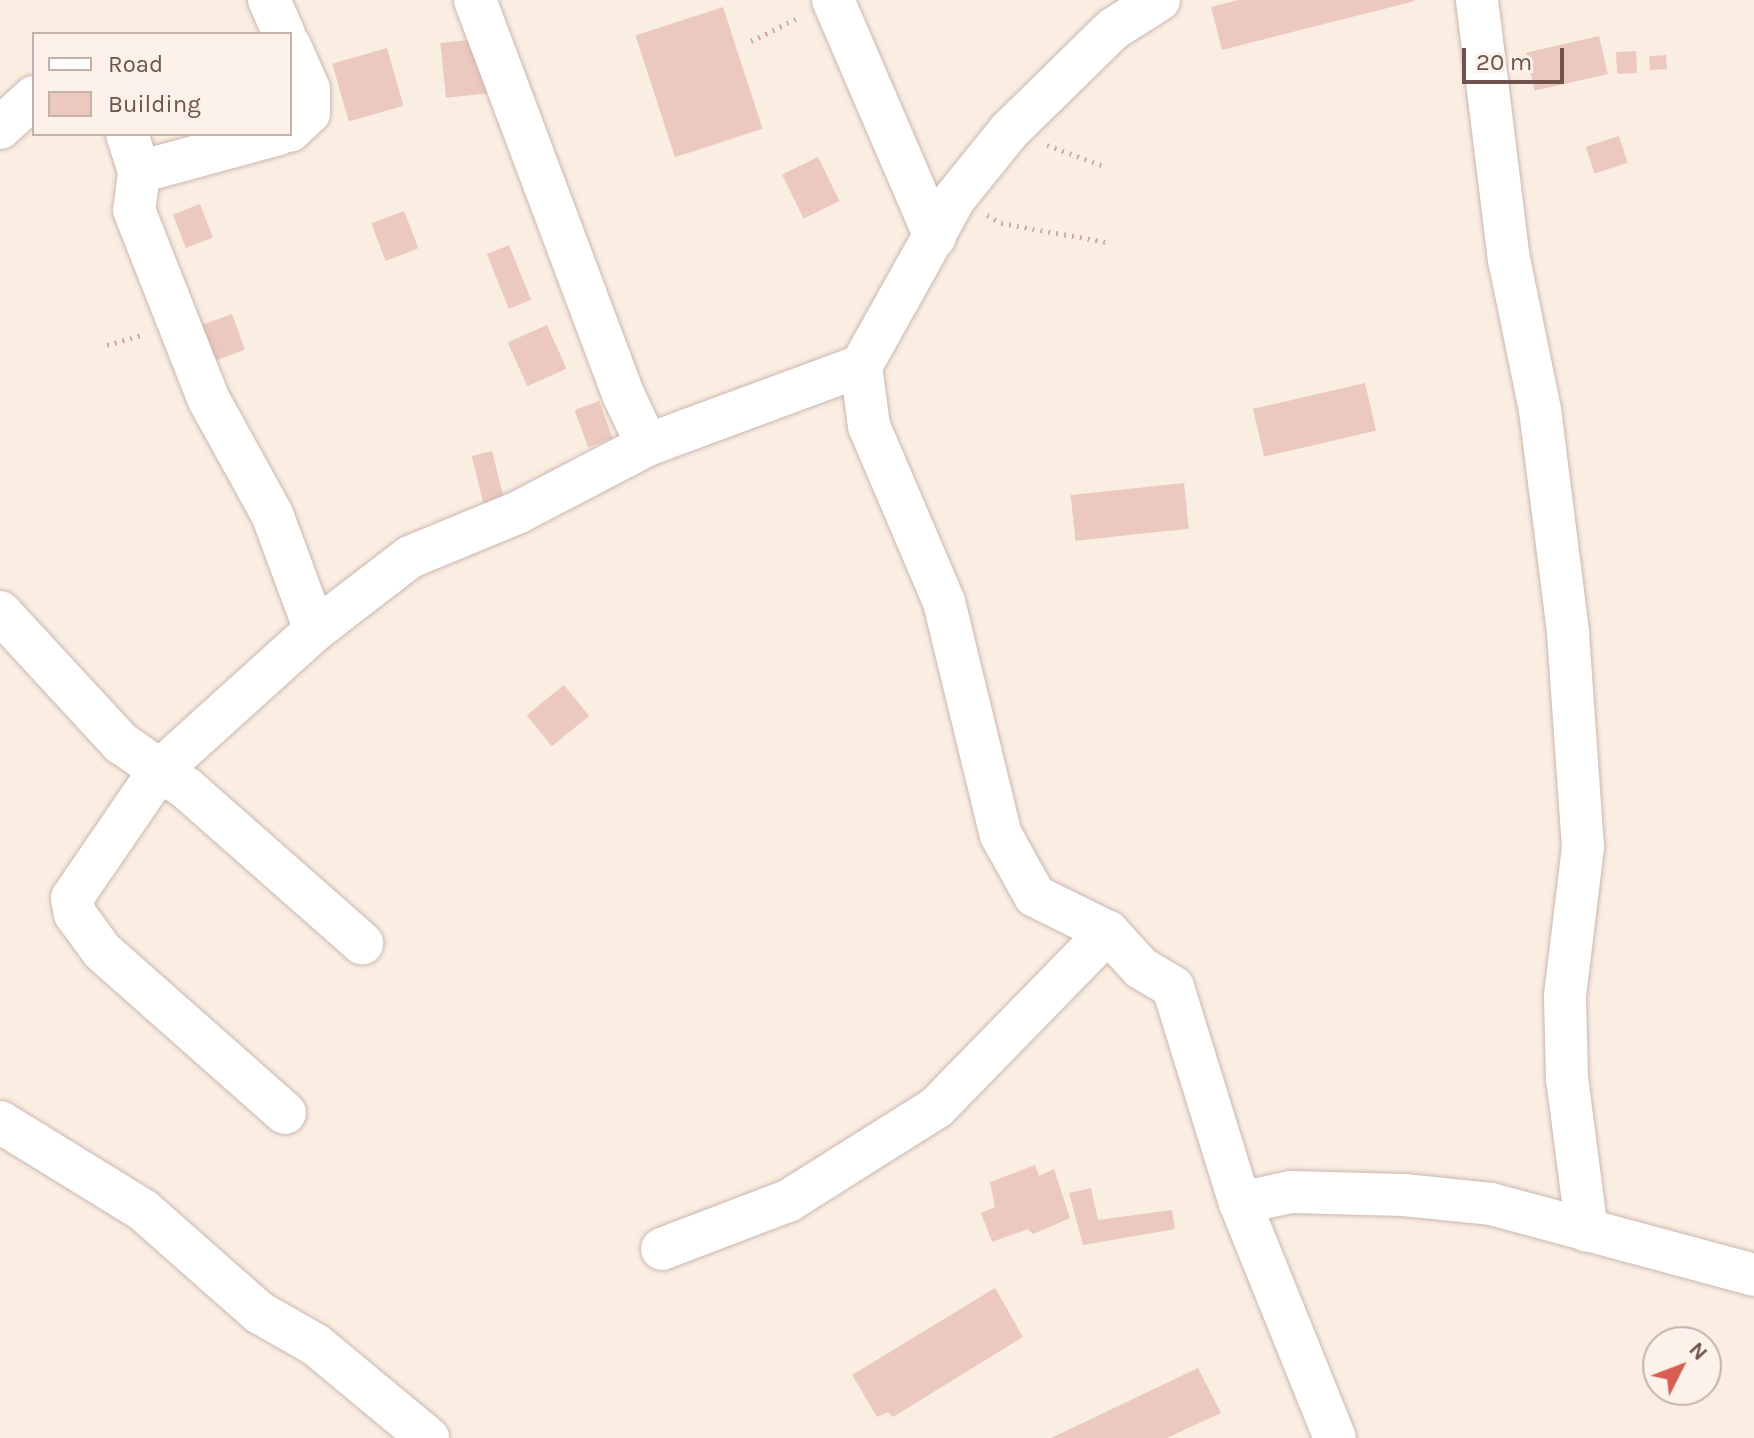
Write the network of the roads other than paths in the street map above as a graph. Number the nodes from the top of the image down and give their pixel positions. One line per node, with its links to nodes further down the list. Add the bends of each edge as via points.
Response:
1 (269, 0): 6 (street)
2 (475, 0): 15 (street)
3 (1159, 0): 13 (street, via 1113,29 1009,131 955,198)
4 (1477, 0): 24 (street, via 1509,259 1540,410 1568,633 1583,847 1565,996 1567,1078)
5 (833, 1): 13 (street)
6 (283, 32)
7 (292, 51): 10 (street, via 309,89 309,113)
8 (32, 99): 9 (street)
9 (0, 128)
10 (292, 129)
11 (264, 136): 12 (street)
12 (133, 153): 17 (street, via 134,210 209,400 272,514)
13 (935, 237): 14 (street)
14 (861, 366): 15 (street); 19 (street, via 869,426 944,602 1001,835 1035,896)
15 (647, 445): 17 (street, via 519,512 410,557)
16 (0, 612): 18 (street, via 91,713)
17 (315, 630): 18 (street)
18 (159, 771): 20 (street, via 186,788); 21 (street, via 78,887 72,898 75,914 102,951)
19 (1108, 932): 23 (street, via 1141,968 1173,987); 25 (street, via 937,1107 788,1201)
20 (362, 943)
21 (285, 1113)
22 (0, 1122): 27 (street, via 143,1210 260,1313 316,1345)
23 (1240, 1203): 24 (street, via 1291,1192 1404,1195 1491,1204); 28 (street)
24 (1587, 1231): 26 (street)
25 (662, 1249)
26 (1754, 1275)
27 (428, 1438)
28 (1335, 1438)

